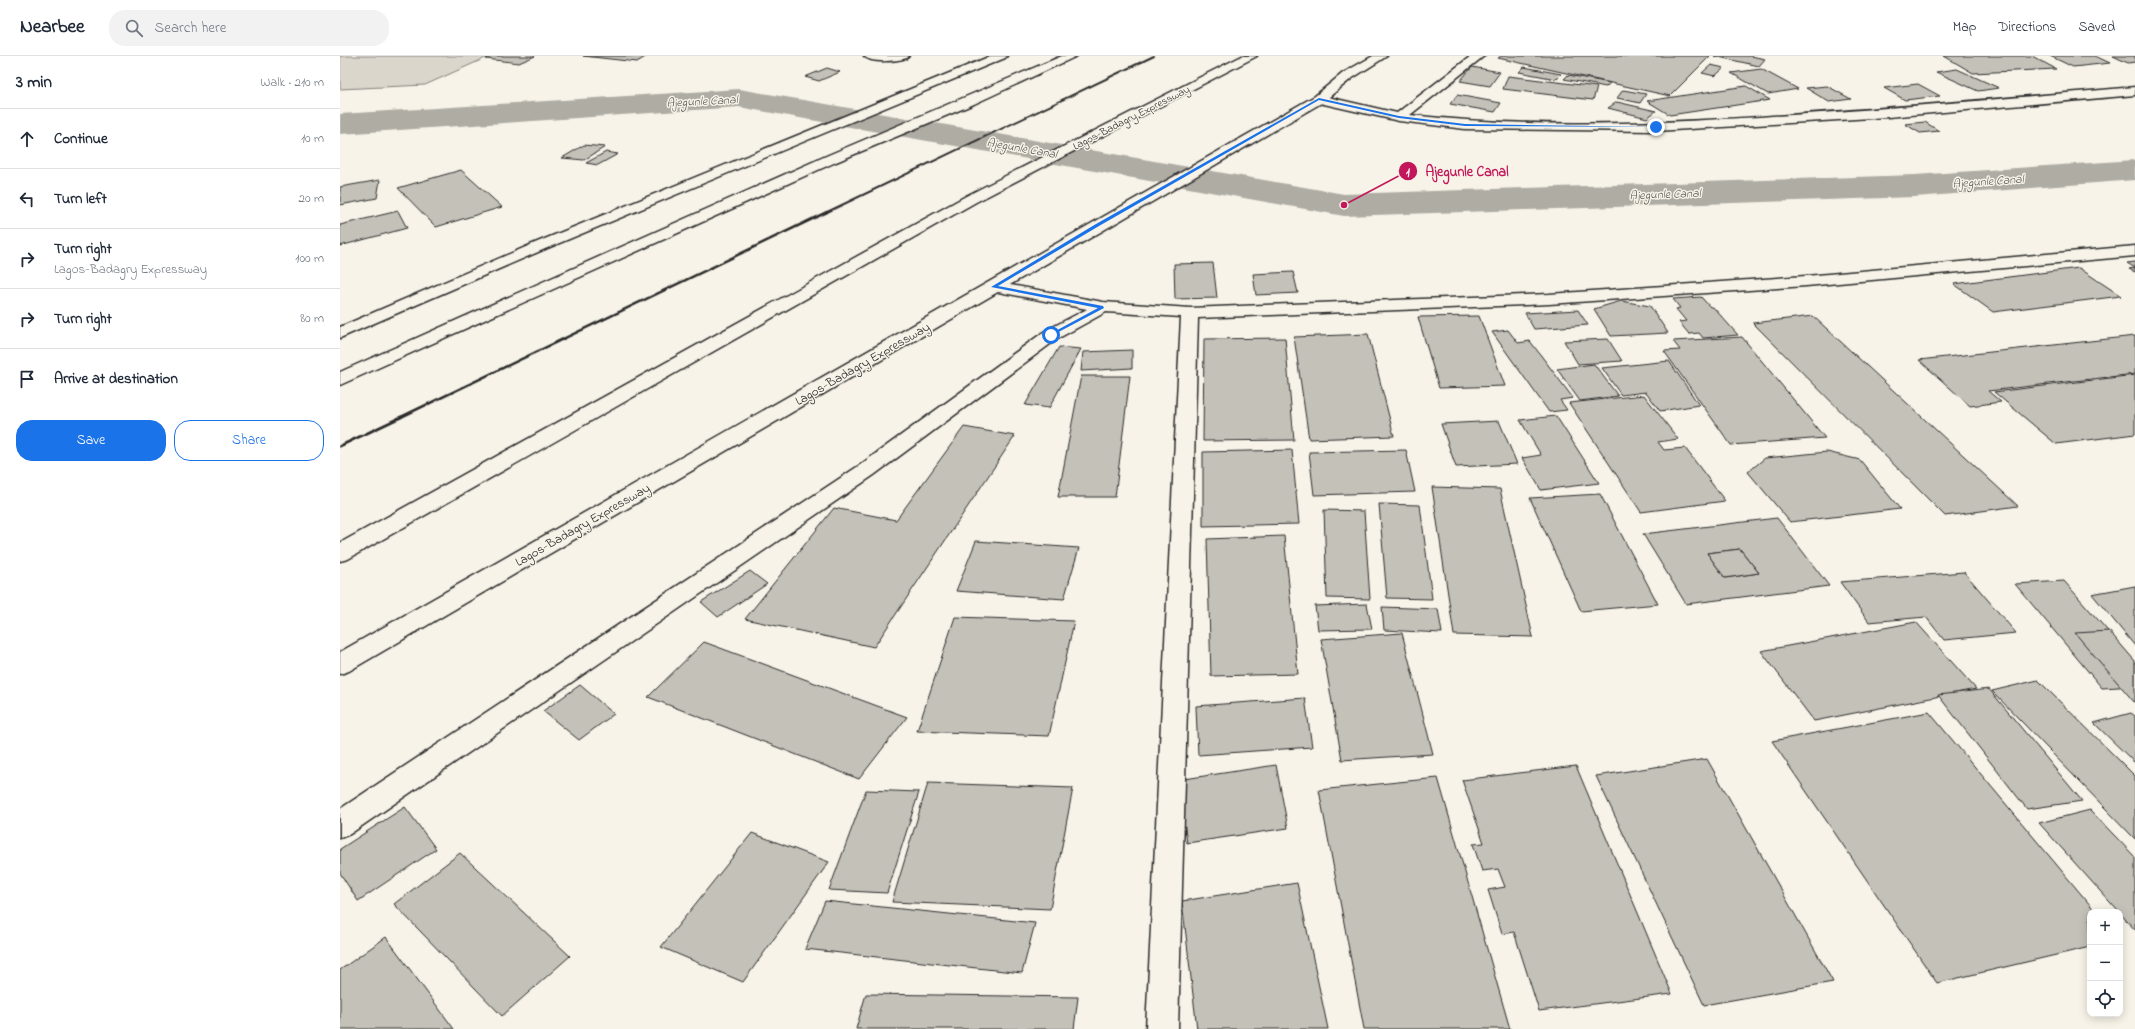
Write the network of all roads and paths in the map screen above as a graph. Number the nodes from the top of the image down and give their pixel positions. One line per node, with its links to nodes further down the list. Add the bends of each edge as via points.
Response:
1 (870, 56): 2 (main road)
2 (903, 56)
3 (1001, 56): 15 (main road, via 540,246)
4 (1071, 56): 16 (main road, via 831,159)
5 (1251, 56): 17 (main road, Lagos-Badagry Expressway, via 971,199)
6 (1381, 56): 9 (main road, Lagos-Badagry Expressway, via 1347,76)
7 (1478, 56): 10 (main road)
8 (2135, 91): 10 (main road, via 1888,113 1656,127 1465,125)
9 (1319, 99): 10 (main road); 12 (main road, Lagos-Badagry Expressway)
10 (1399, 117)
11 (2135, 251): 14 (main road, via 1806,281 1549,299)
12 (994, 287): 13 (main road); 18 (main road, Lagos-Badagry Expressway)
13 (1103, 307): 14 (main road); 19 (main road, via 1051,335 867,470)
14 (1190, 313): 20 (main road)
15 (340, 333)
16 (340, 379)
17 (340, 553)
18 (340, 664)
19 (340, 825)
20 (1162, 1029)

